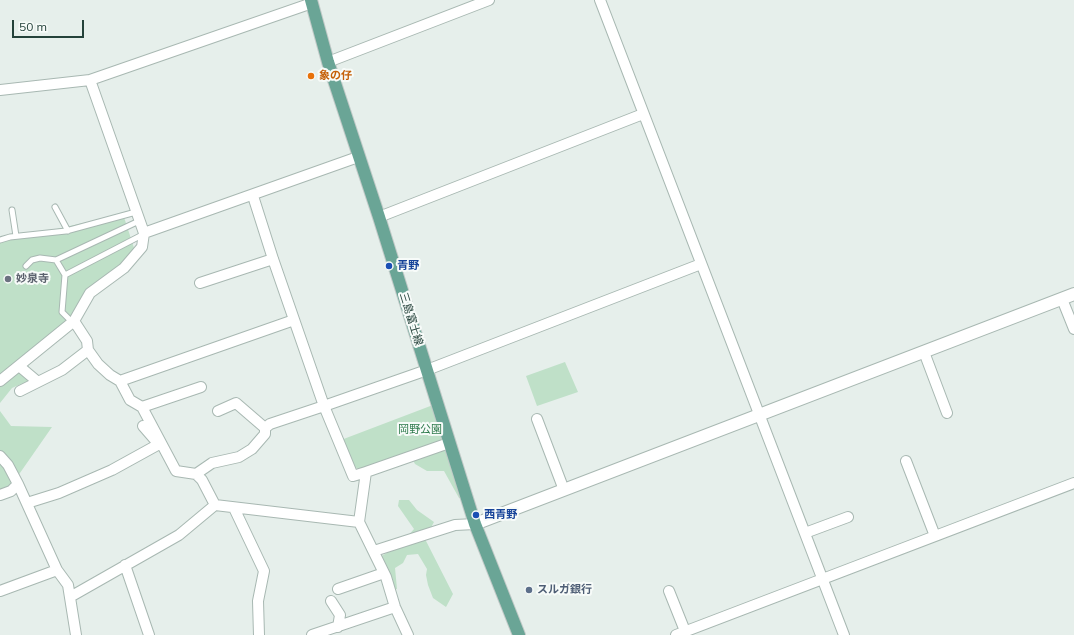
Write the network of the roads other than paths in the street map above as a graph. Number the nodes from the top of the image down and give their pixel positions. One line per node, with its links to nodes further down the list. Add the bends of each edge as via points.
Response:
1 (490, 0): 4 (street)
2 (600, 0): 7 (street)
3 (312, 2): 4 (main road, 三島富士線); 5 (street)
4 (328, 62): 8 (main road, 三島富士線)
5 (90, 80): 6 (street); 12 (street)
6 (0, 90)
7 (643, 114): 13 (street); 20 (street)
8 (358, 157): 9 (street); 13 (main road, 三島富士線)
9 (253, 196): 15 (street); 18 (street)
10 (55, 207): 14 (lane)
11 (12, 210): 16 (lane)
12 (138, 216): 14 (lane); 15 (street); 19 (lane)
13 (379, 217): 32 (main road, 三島富士線)
14 (68, 231): 16 (lane)
15 (144, 233): 22 (lane); 27 (street, via 142,247 124,268 90,293)
16 (16, 236): 17 (lane)
17 (0, 240)
18 (273, 259): 23 (street); 26 (street)
19 (56, 260): 21 (lane, via 40,258 32,260); 22 (lane)
20 (701, 264): 32 (street); 42 (street)
21 (26, 266)
22 (65, 274): 27 (lane, via 62,312)
23 (200, 283)
24 (1074, 294): 25 (street)
25 (1062, 299): 28 (street); 30 (street)
26 (294, 320): 34 (street); 38 (street)
27 (73, 322): 29 (street, via 87,342); 31 (street)
28 (1074, 329)
29 (88, 350): 34 (street, via 110,376); 35 (street, via 62,370)
30 (924, 352): 41 (street); 42 (street)
31 (19, 366): 33 (street); 35 (street)
32 (427, 370): 38 (street); 46 (main road, 三島富士線)
33 (0, 381)
34 (120, 381): 39 (street, via 130,400)
35 (38, 382): 37 (street)
36 (201, 387): 39 (street)
37 (20, 391)
38 (324, 406): 45 (street, via 270,424); 50 (street, via 353,476)
39 (142, 407): 47 (street)
40 (218, 411): 45 (street, via 236,403)
41 (947, 413)
42 (759, 416): 54 (street); 62 (street)
43 (537, 419): 54 (street)
44 (143, 426): 47 (street)
45 (265, 428): 51 (street, via 265,434 252,449 239,457 212,463)
46 (449, 443): 50 (street); 61 (main road, 三島富士線)
47 (160, 444): 51 (street, via 176,471); 56 (street, via 112,470 59,493)
48 (0, 456): 53 (street)
49 (906, 461): 63 (street)
50 (366, 472): 60 (street)
51 (196, 474): 57 (street, via 202,480)
52 (1074, 483): 63 (street)
53 (18, 484): 55 (street, via 11,491); 56 (street)
54 (564, 490): 61 (street)
55 (0, 495)
56 (27, 503): 66 (street)
57 (214, 505): 58 (street); 65 (street, via 180,535)
58 (234, 508): 60 (street); 79 (street, via 264,571 258,601)
59 (848, 516): 62 (street)
60 (358, 522): 64 (street)
61 (475, 524): 64 (street, via 455,525); 82 (main road, 三島富士線)
62 (804, 533): 68 (street)
63 (935, 536): 68 (street)
64 (374, 551): 67 (street)
65 (125, 565): 72 (street); 78 (street)
66 (57, 570): 70 (street); 72 (street, via 68,585)
67 (384, 573): 69 (street); 74 (street)
68 (822, 579): 76 (street); 83 (street)
69 (338, 589)
70 (3, 590)
71 (669, 591): 76 (street)
72 (70, 597): 77 (street)
73 (331, 601): 75 (street, via 340,616)
74 (395, 608): 75 (street); 81 (street)
75 (338, 627): 80 (street)
76 (680, 633)
77 (76, 635)
78 (149, 635)
79 (259, 635)
80 (312, 635)
81 (408, 635)
82 (519, 635)
83 (844, 635)

